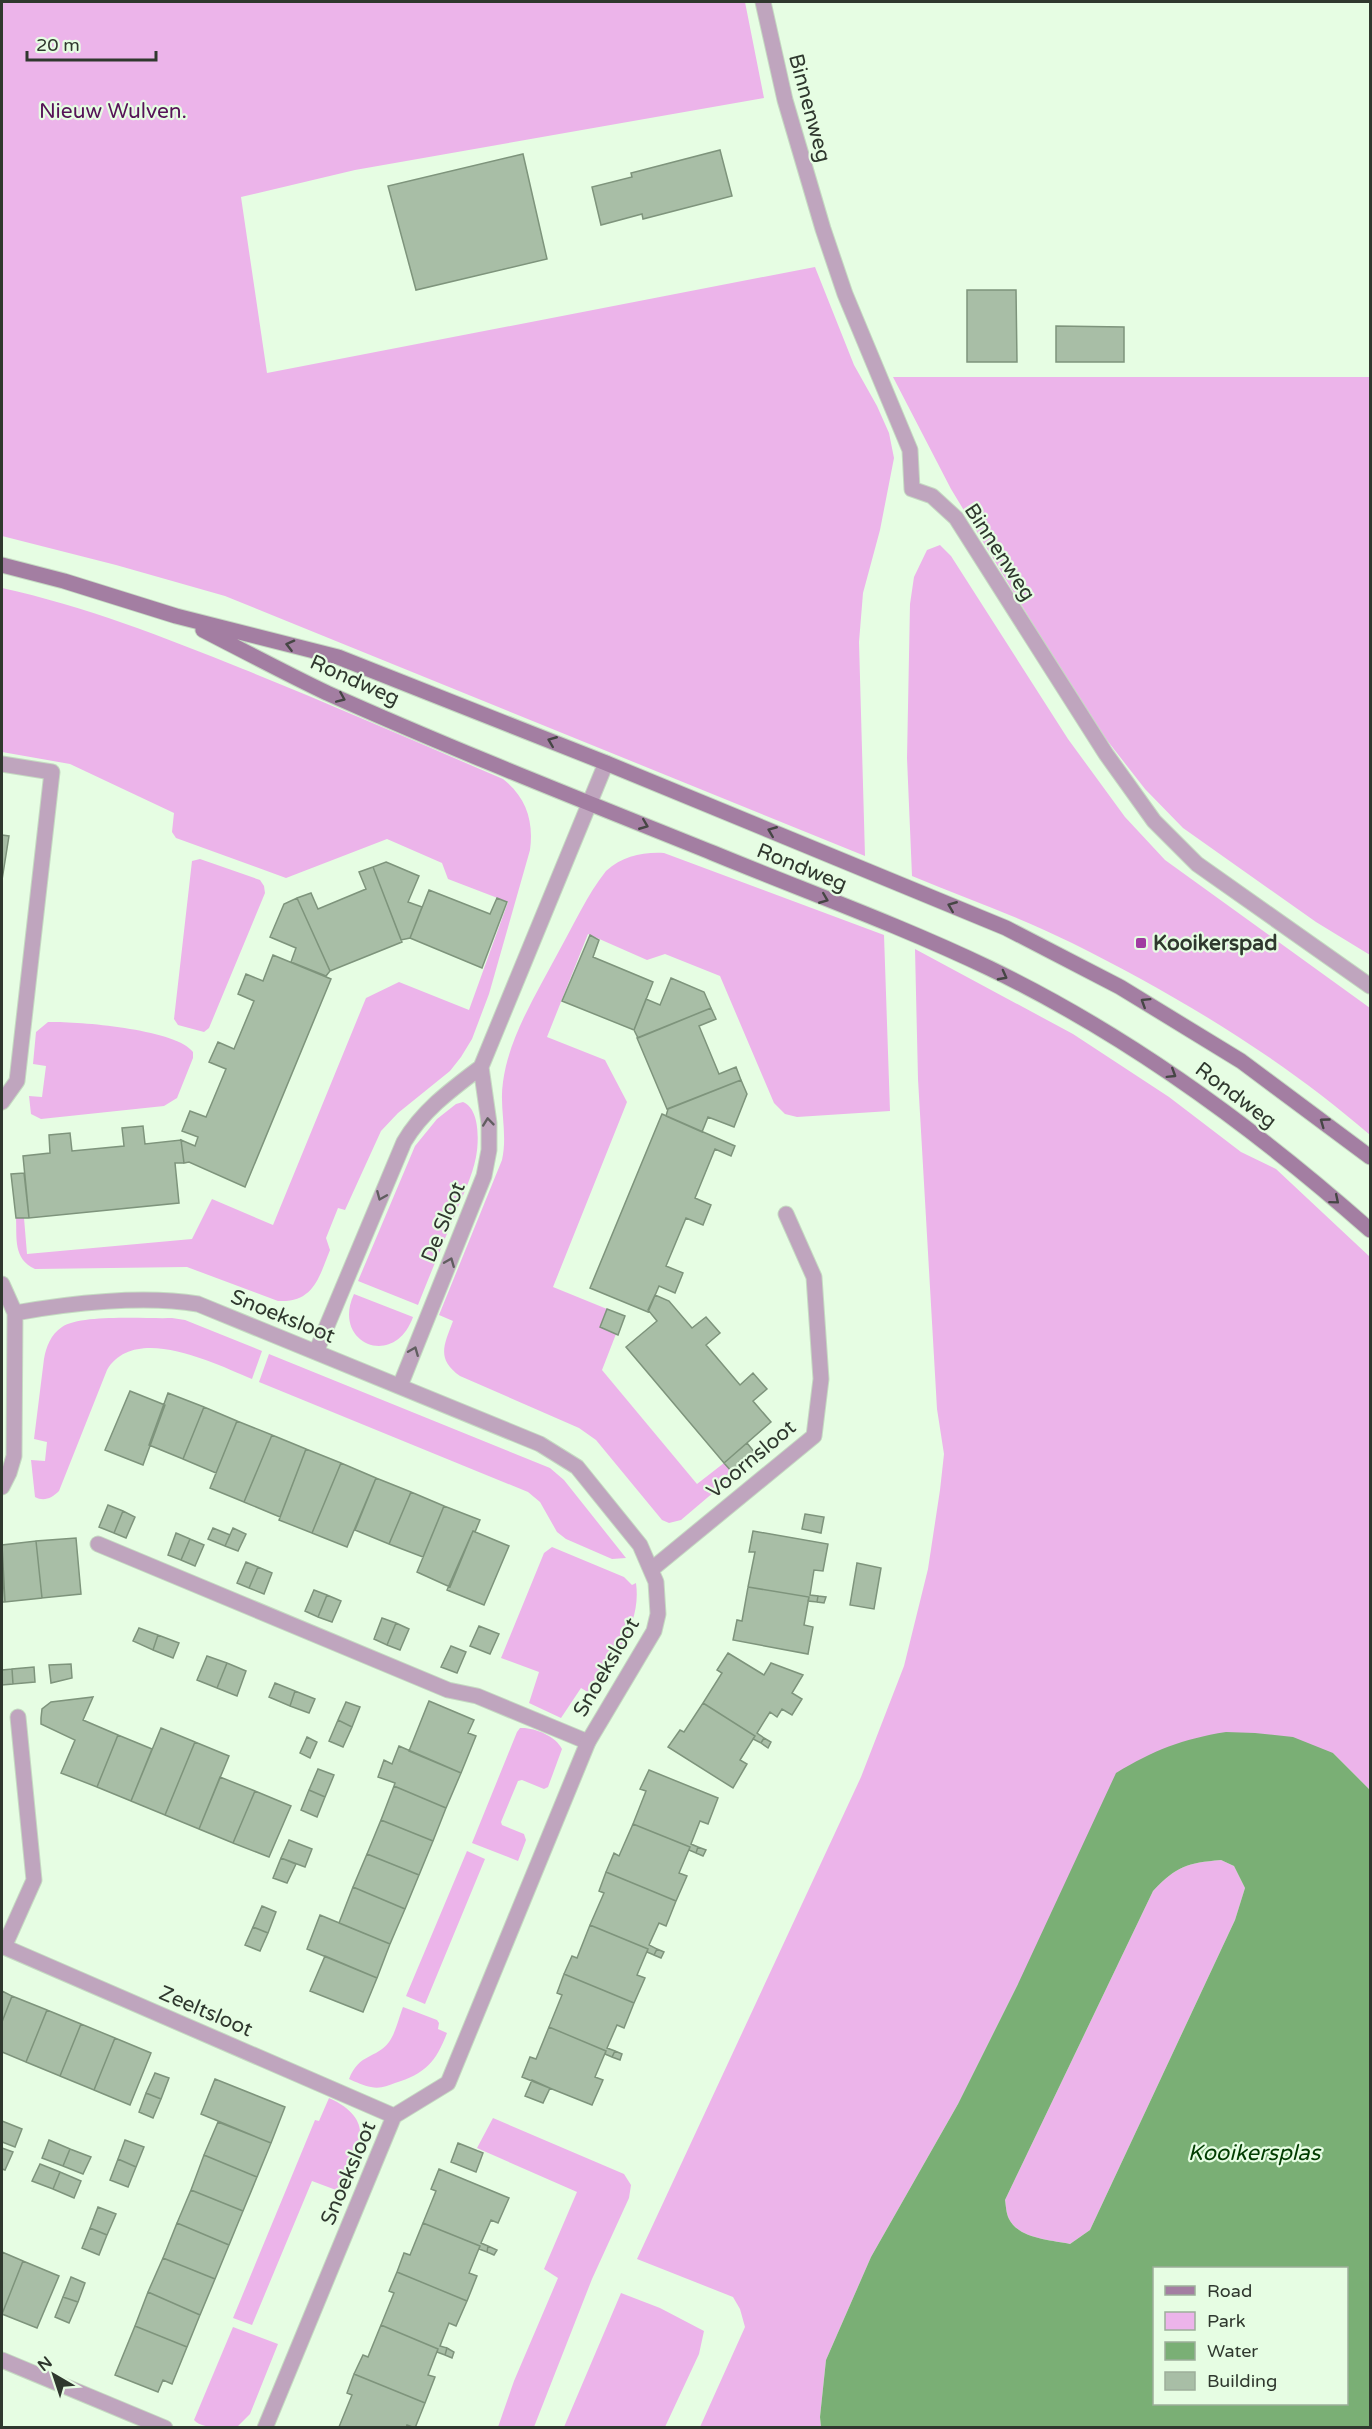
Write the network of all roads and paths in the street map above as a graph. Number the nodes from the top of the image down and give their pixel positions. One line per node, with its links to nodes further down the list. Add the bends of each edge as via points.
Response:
1 (763, 2): 7 (street, Binnenweg, via 785,100 823,229 845,294 910,450 912,489 932,496 956,518 1106,754 1154,821 1197,864)
2 (2, 565): 3 (main road, Rondweg)
3 (176, 616): 4 (main road, Rondweg, one-way to 3, via 338,657); 6 (main road, Rondweg, one-way to 6, via 326,692)
4 (606, 763): 6 (street); 10 (main road, Rondweg, one-way to 4, via 1241,1061 1105,979 1006,928)
5 (2, 764): 9 (street, via 52,772 17,1081)
6 (590, 803): 8 (street); 12 (main road, Rondweg, one-way to 12, via 926,940 1042,996 1180,1079)
7 (1371, 986)
8 (481, 1067): 15 (street, one-way to 15, via 428,1110 404,1142); 16 (street, De Sloot, one-way to 8, via 484,1176 489,1123)
9 (2, 1102)
10 (1371, 1157)
11 (786, 1214): 19 (street, Voornsloot, via 814,1277 821,1378 814,1436)
12 (1371, 1230)
13 (2, 1284): 14 (street)
14 (15, 1313): 15 (street, Snoeksloot, via 64,1304 180,1301 198,1304); 17 (street, via 14,1456)
15 (316, 1352): 16 (street, Snoeksloot)
16 (400, 1386): 19 (street, Snoeksloot, via 540,1443 577,1467 640,1545)
17 (2, 1487)
18 (98, 1544): 21 (street, via 448,1690 477,1696)
19 (652, 1569): 21 (street, Snoeksloot, via 658,1597 654,1631)
20 (18, 1718): 22 (street, via 34,1880)
21 (588, 1742): 23 (street, Snoeksloot, via 448,2083)
22 (3, 1946): 23 (street, Zeeltsloot)
23 (394, 2116): 26 (street, Snoeksloot)
24 (2, 2360): 25 (street)
25 (165, 2427)
26 (265, 2427)

